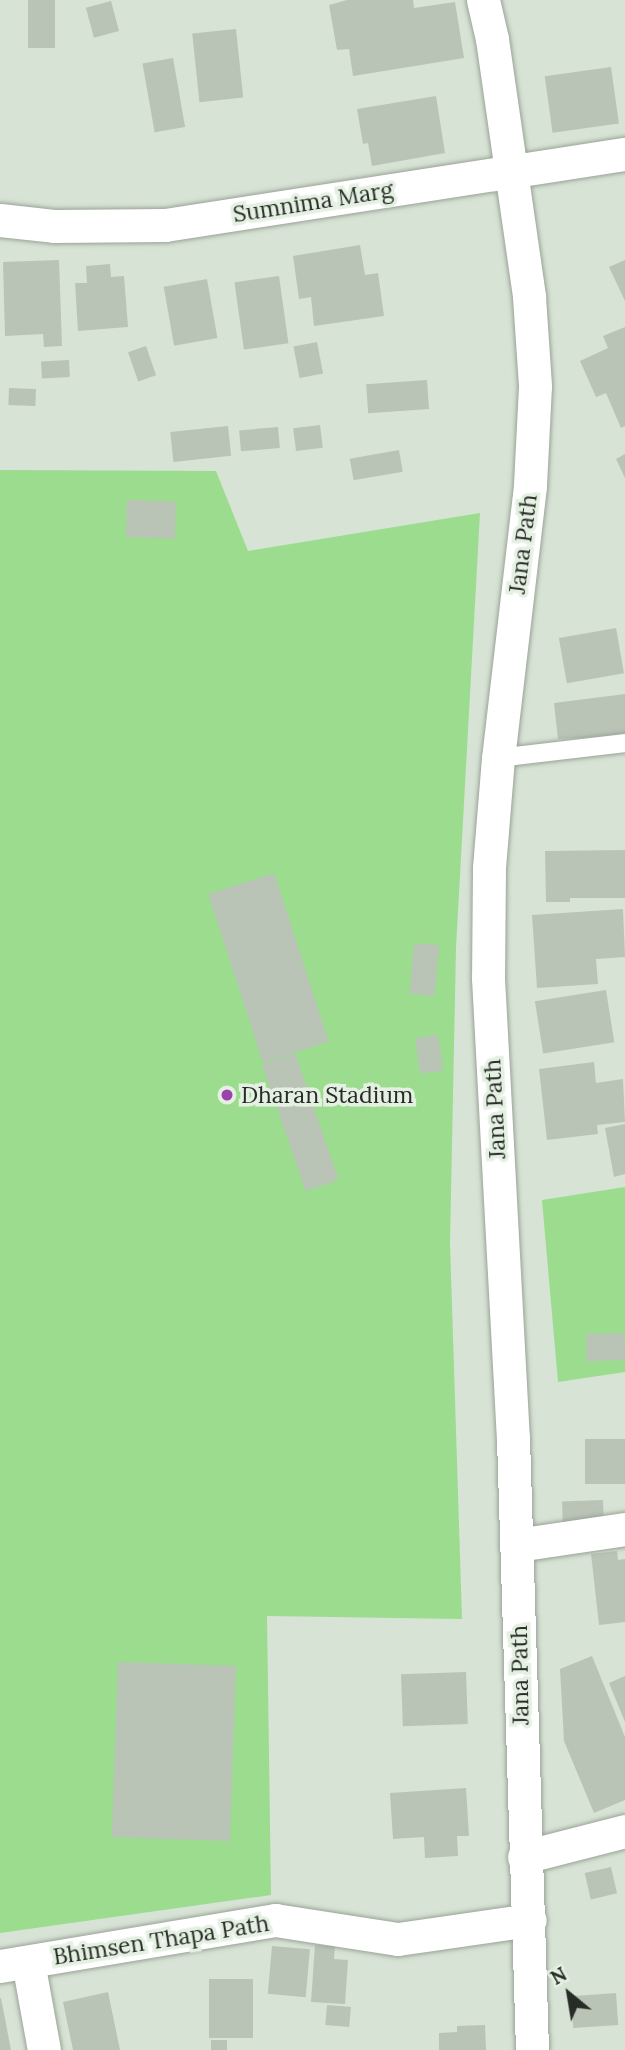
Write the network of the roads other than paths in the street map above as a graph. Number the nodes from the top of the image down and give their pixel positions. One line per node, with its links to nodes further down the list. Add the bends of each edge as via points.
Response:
1 (483, 0): 3 (street, Jana Path)
2 (625, 154): 3 (street, Sumnima Marg)
3 (508, 171): 4 (street, Sumnima Marg, via 165,225 54,226); 6 (street, Jana Path, via 529,297 535,386 530,486)
4 (0, 220)
5 (625, 743): 6 (lane)
6 (498, 758): 8 (street, Jana Path, via 489,868 488,978)
7 (625, 1529): 8 (street)
8 (517, 1545): 10 (street, Jana Path)
9 (625, 1831): 10 (street)
10 (524, 1857): 11 (street, Jana Path)
11 (530, 1920): 12 (street, Bhimsen Thapa Path, via 398,1939 275,1920); 14 (street, Jana Path)
12 (14, 1964): 13 (street)
13 (44, 2050)
14 (532, 2050)

